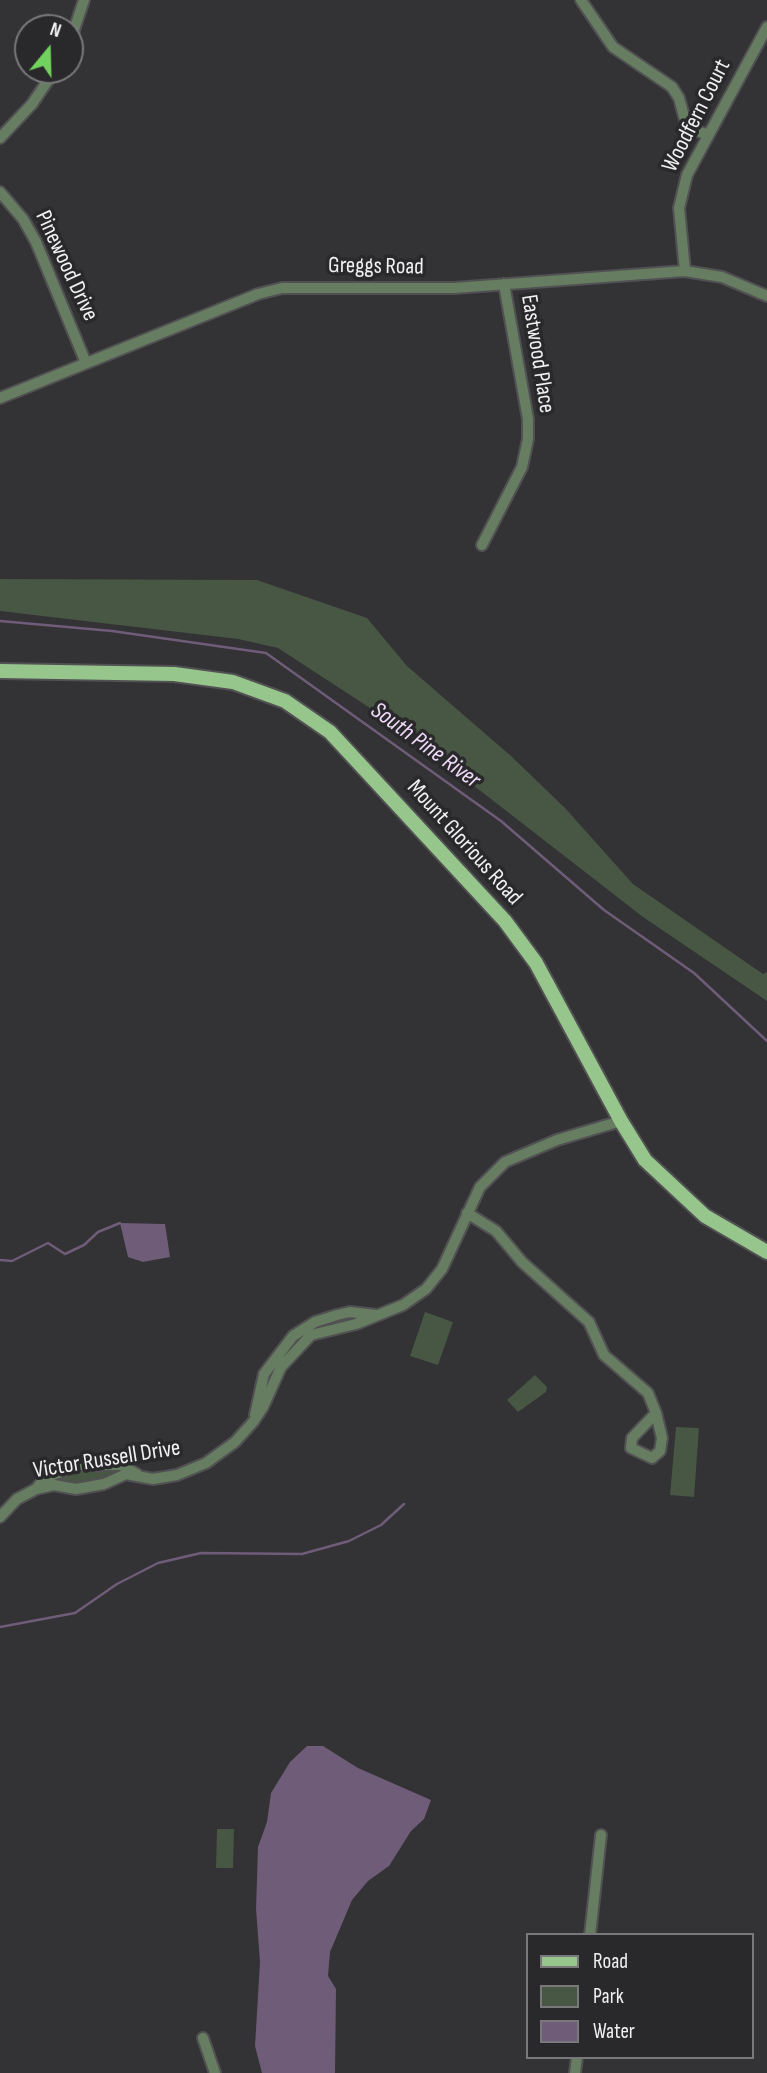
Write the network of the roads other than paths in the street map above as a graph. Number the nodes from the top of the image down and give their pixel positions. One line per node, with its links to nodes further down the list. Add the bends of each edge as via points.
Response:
1 (581, 0): 4 (street, via 613,47 673,87 685,120)
2 (767, 27): 4 (street, Woodfern Court)
3 (46, 84): 5 (street)
4 (708, 135): 7 (street, Woodfern Court, via 687,175 679,208)
5 (0, 138)
6 (0, 191): 10 (street, Pinewood Drive, via 36,242)
7 (685, 271): 8 (street, Greggs Road); 9 (street, Greggs Road, via 732,280)
8 (504, 284): 10 (street, Greggs Road, via 282,288); 12 (street, Eastwood Place, via 528,439 522,467)
9 (767, 296)
10 (86, 363): 11 (street, Greggs Road)
11 (0, 398)
12 (482, 545)
13 (0, 671): 14 (main road, Mount Glorious Road, via 174,674 233,682 285,701 330,732 504,919 536,963)
14 (621, 1121): 15 (street, Victor Russell Drive, via 505,1162 480,1187); 16 (main road, Mount Glorious Road, via 645,1160 705,1216)
15 (467, 1213): 17 (street, Victor Russell Drive, via 443,1269 426,1289 403,1305); 20 (street, via 496,1231 530,1270 589,1322 604,1354 648,1393)
16 (767, 1252)
17 (376, 1315): 18 (street, via 350,1312 315,1322); 19 (street, Victor Russell Drive, via 311,1335)
18 (280, 1349): 19 (street); 21 (street, via 264,1374)
19 (289, 1358): 21 (street, Victor Russell Drive)
20 (656, 1413)
21 (253, 1423): 22 (street, Victor Russell Drive, via 206,1463 177,1475)
22 (139, 1476): 23 (street, Victor Russell Drive, via 126,1474 76,1489 54,1485); 23 (street, via 121,1465 79,1465 45,1478)
23 (36, 1489): 24 (street, Victor Russell Drive, via 17,1499)
24 (0, 1517)
25 (601, 1835): 26 (street)
26 (590, 1933)
27 (203, 2038): 28 (street)
28 (215, 2073)

